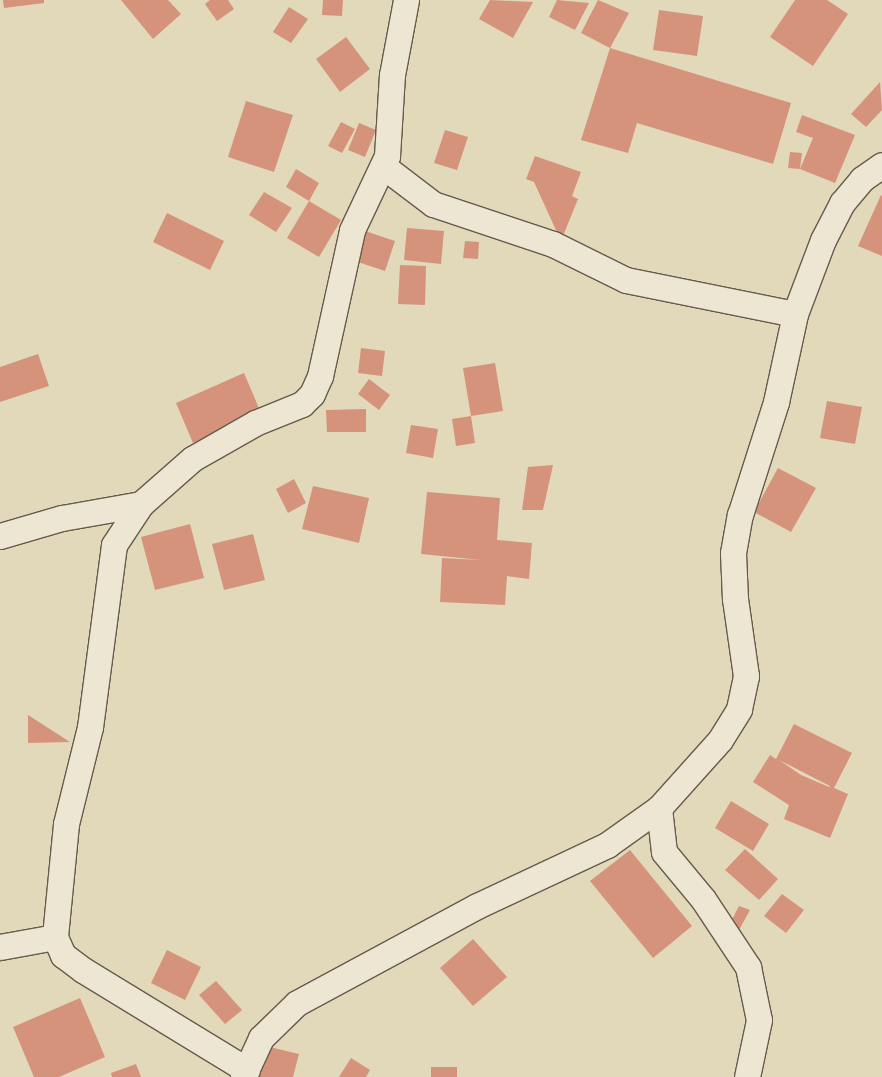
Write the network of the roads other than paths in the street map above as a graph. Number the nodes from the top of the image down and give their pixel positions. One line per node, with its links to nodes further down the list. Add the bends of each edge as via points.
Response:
1 (406, 0): 3 (street, via 392,75)
2 (882, 165): 4 (street, via 862,179 842,203 822,240)
3 (384, 166): 4 (street, via 433,204 553,244 626,280); 5 (street, via 352,230 320,376 312,394 302,404 256,424 192,459)
4 (795, 314): 7 (street, via 776,402 740,515 733,553 734,599 746,676 739,709 720,740)
5 (140, 504): 6 (street, via 62,518); 8 (street, via 118,533 112,552 90,726 66,824)
6 (0, 536)
7 (659, 808): 10 (street, via 606,845 477,906 316,991 276,1021 261,1038); 11 (street, via 664,852 704,899 748,967 759,1020)
8 (55, 938): 9 (street); 10 (street, via 63,956)
9 (0, 947)
10 (245, 1074)
11 (747, 1077)

